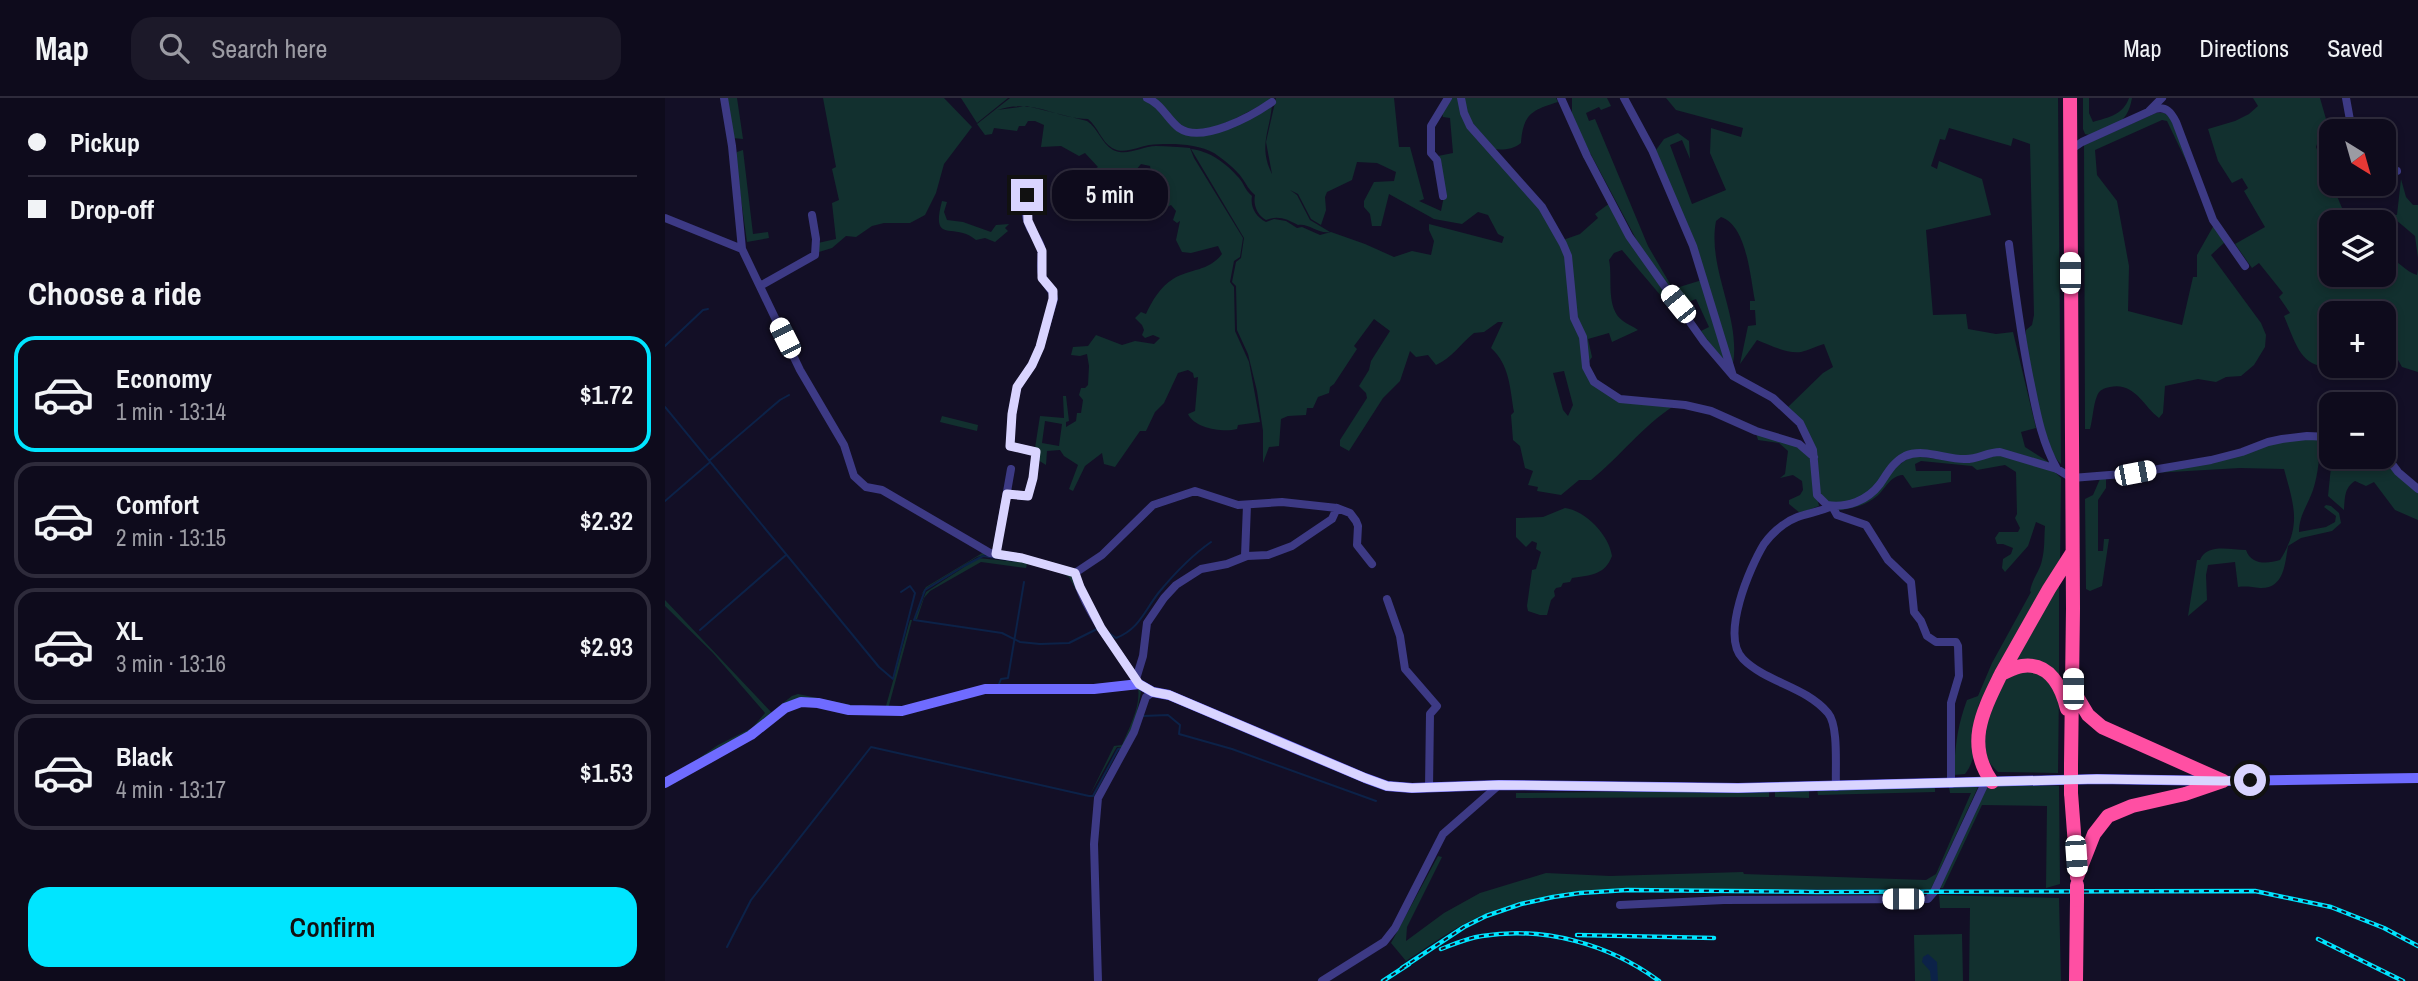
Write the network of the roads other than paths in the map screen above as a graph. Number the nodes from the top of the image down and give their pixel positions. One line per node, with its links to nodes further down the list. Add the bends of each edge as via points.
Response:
1 (724, 98): 19 (street)
2 (1147, 98): 10 (street, via 1181,130 1195,134 1243,119)
3 (1448, 98): 15 (street, via 1431,126 1431,153 1437,160)
4 (1461, 98): 24 (street, via 1470,127 1542,207 1563,244 1574,318 1594,382 1620,399 1697,407 1799,444)
5 (1561, 98): 22 (street, via 1629,236 1703,342)
6 (1625, 98): 22 (street, via 1693,246)
7 (2070, 98): 13 (highway)
8 (2162, 98): 11 (street)
9 (2346, 98): 12 (street)
10 (1272, 102)
11 (2147, 113): 13 (street); 20 (street, via 2161,107 2171,113 2213,220)
12 (2350, 119)
13 (2070, 150): 28 (highway)
14 (1042, 180): 30 (street, via 1031,186 1026,211 1042,251 1042,278 1053,291 1053,299 1040,347 1017,387 1010,446 1036,452 1028,496)
15 (1443, 196)
16 (812, 215): 21 (street, via 815,255)
17 (665, 218): 19 (street)
18 (2009, 244): 25 (street, via 2038,421)
19 (742, 249): 21 (street)
20 (2245, 267)
21 (760, 286): 34 (street, via 800,370 844,445 857,481 882,490)
22 (1733, 376): 24 (street, via 1757,387 1794,416 1805,430)
23 (2319, 436): 28 (street, via 2282,439 2242,453 2135,473)
24 (1814, 457): 32 (street, via 1817,495)
25 (2057, 469): 28 (street); 32 (street, via 2000,452 1964,459 1912,454 1895,464 1865,497)
26 (2396, 469): 29 (street)
27 (1011, 470): 30 (street)
28 (2072, 478): 35 (highway)
29 (2418, 489)
30 (1007, 494): 34 (street)
31 (1247, 505): 33 (street, via 1282,502); 36 (street); 38 (street, via 1195,491 1153,505 1103,555)
32 (1832, 506): 49 (street, via 1837,515 1866,525 1888,560 1911,582 1914,612 1931,641 1956,642 1958,646 1959,676 1951,703); 51 (street, via 1792,518 1764,544 1744,586 1735,634 1744,660 1807,695 1827,713 1834,732)
33 (1337, 508): 36 (street, via 1332,519 1292,546 1268,555); 37 (street, via 1356,521 1357,545)
34 (996, 554): 38 (street)
35 (2072, 554): 40 (highway); 42 (highway)
36 (1245, 556): 41 (street, via 1195,571 1170,590 1147,623)
37 (1372, 564)
38 (1075, 573): 41 (street, via 1101,628)
39 (1387, 599): 52 (street, via 1401,636 1405,669 1437,706 1430,714)
40 (2001, 674): 44 (highway, via 2023,666 2048,673 2063,693); 47 (highway, via 1978,733)
41 (1137, 681): 43 (street); 48 (street, via 1094,689 985,689 902,711 849,710 801,702)
42 (2073, 689): 44 (highway); 46 (highway, via 2088,715 2102,727)
43 (1153, 692): 52 (street, via 1372,781); 55 (street, via 1146,697 1134,732 1096,807)
44 (2071, 728): 53 (highway, bridge)
45 (2418, 778): 46 (street)
46 (2223, 781): 47 (street); 53 (highway, via 2108,816 2094,834)
47 (1989, 782): 49 (street); 54 (street, via 1928,899)
48 (665, 783)
49 (1951, 784): 51 (street)
50 (1499, 785): 51 (street); 52 (street); 56 (street, via 1443,834 1384,942)
51 (1836, 787)
52 (1429, 788)
53 (2077, 887): 57 (highway)
54 (1620, 905)
55 (1098, 981)
56 (1322, 981)
57 (2077, 981)

